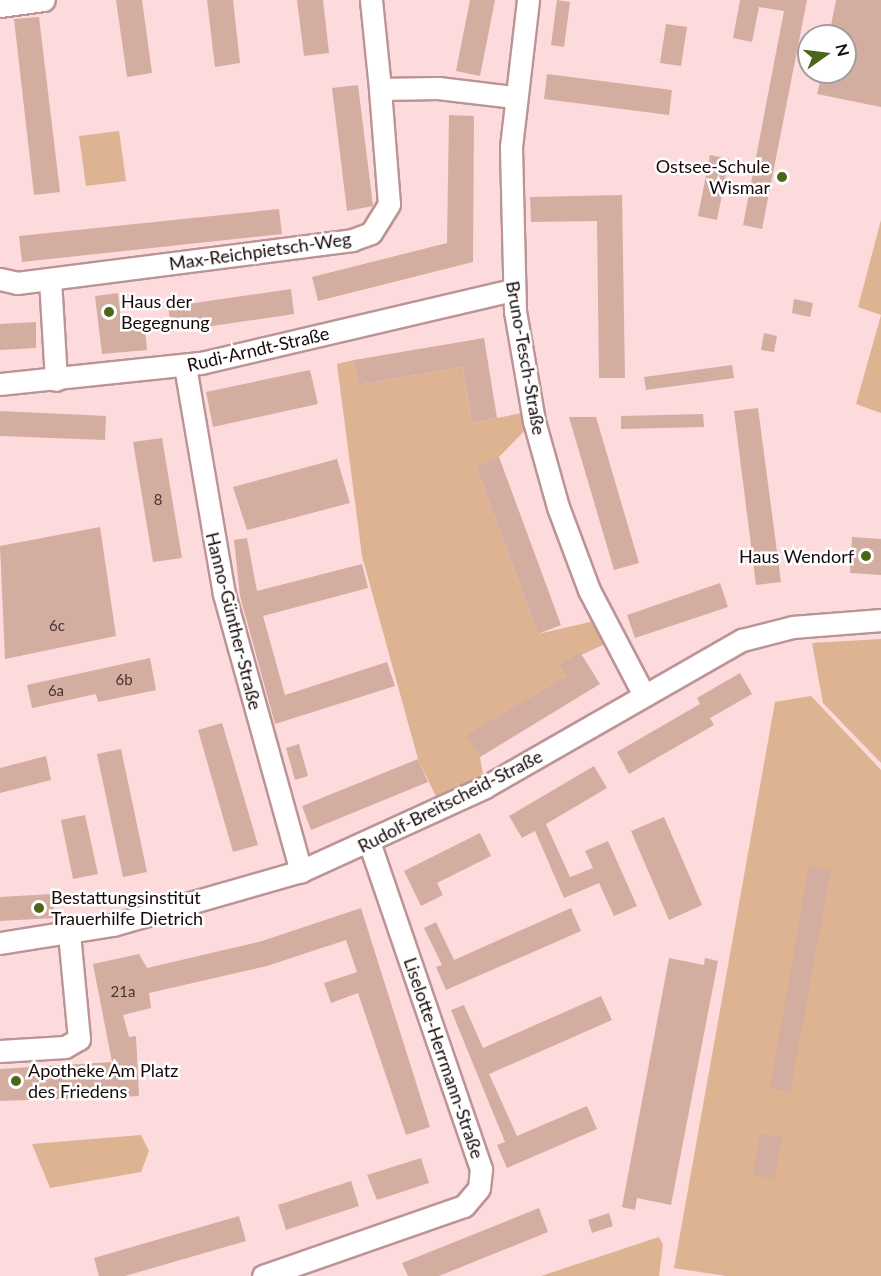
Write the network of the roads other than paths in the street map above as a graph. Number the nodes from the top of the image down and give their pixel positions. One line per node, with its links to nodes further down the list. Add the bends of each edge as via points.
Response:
1 (45, 0): 4 (street)
2 (371, 0): 5 (street)
3 (528, 0): 6 (street, Bruno-Tesch-Straße)
4 (0, 6)
5 (380, 89): 6 (street, via 438,88); 8 (street, Max-Reichpietsch-Weg, via 389,204 371,233 352,240)
6 (514, 97): 9 (street, Bruno-Tesch-Straße, via 509,191)
7 (0, 279): 8 (street, Max-Reichpietsch-Weg, via 17,283)
8 (50, 279): 11 (street)
9 (512, 290): 10 (street, Rudi-Arndt-Straße); 14 (street, Bruno-Tesch-Straße, via 527,388 558,507 590,590)
10 (185, 366): 11 (street, Rudi-Arndt-Straße); 16 (street, Hanno-Günther-Straße, via 224,594)
11 (56, 380): 12 (street, Rudi-Arndt-Straße)
12 (0, 384)
13 (881, 620): 14 (street, Rudolf-Breitscheid-Straße, via 793,627 742,640)
14 (644, 695): 15 (street, Rudolf-Breitscheid-Straße, via 503,778)
15 (369, 842): 16 (street, Rudolf-Breitscheid-Straße); 20 (street, Liselotte-Herrmann-Straße, via 482,1169 479,1188 464,1206)
16 (301, 871): 17 (street, Rudolf-Breitscheid-Straße)
17 (69, 934): 18 (street, Rudolf-Breitscheid-Straße); 19 (street, via 79,1040 65,1047)
18 (0, 943)
19 (0, 1051)
20 (263, 1276)

